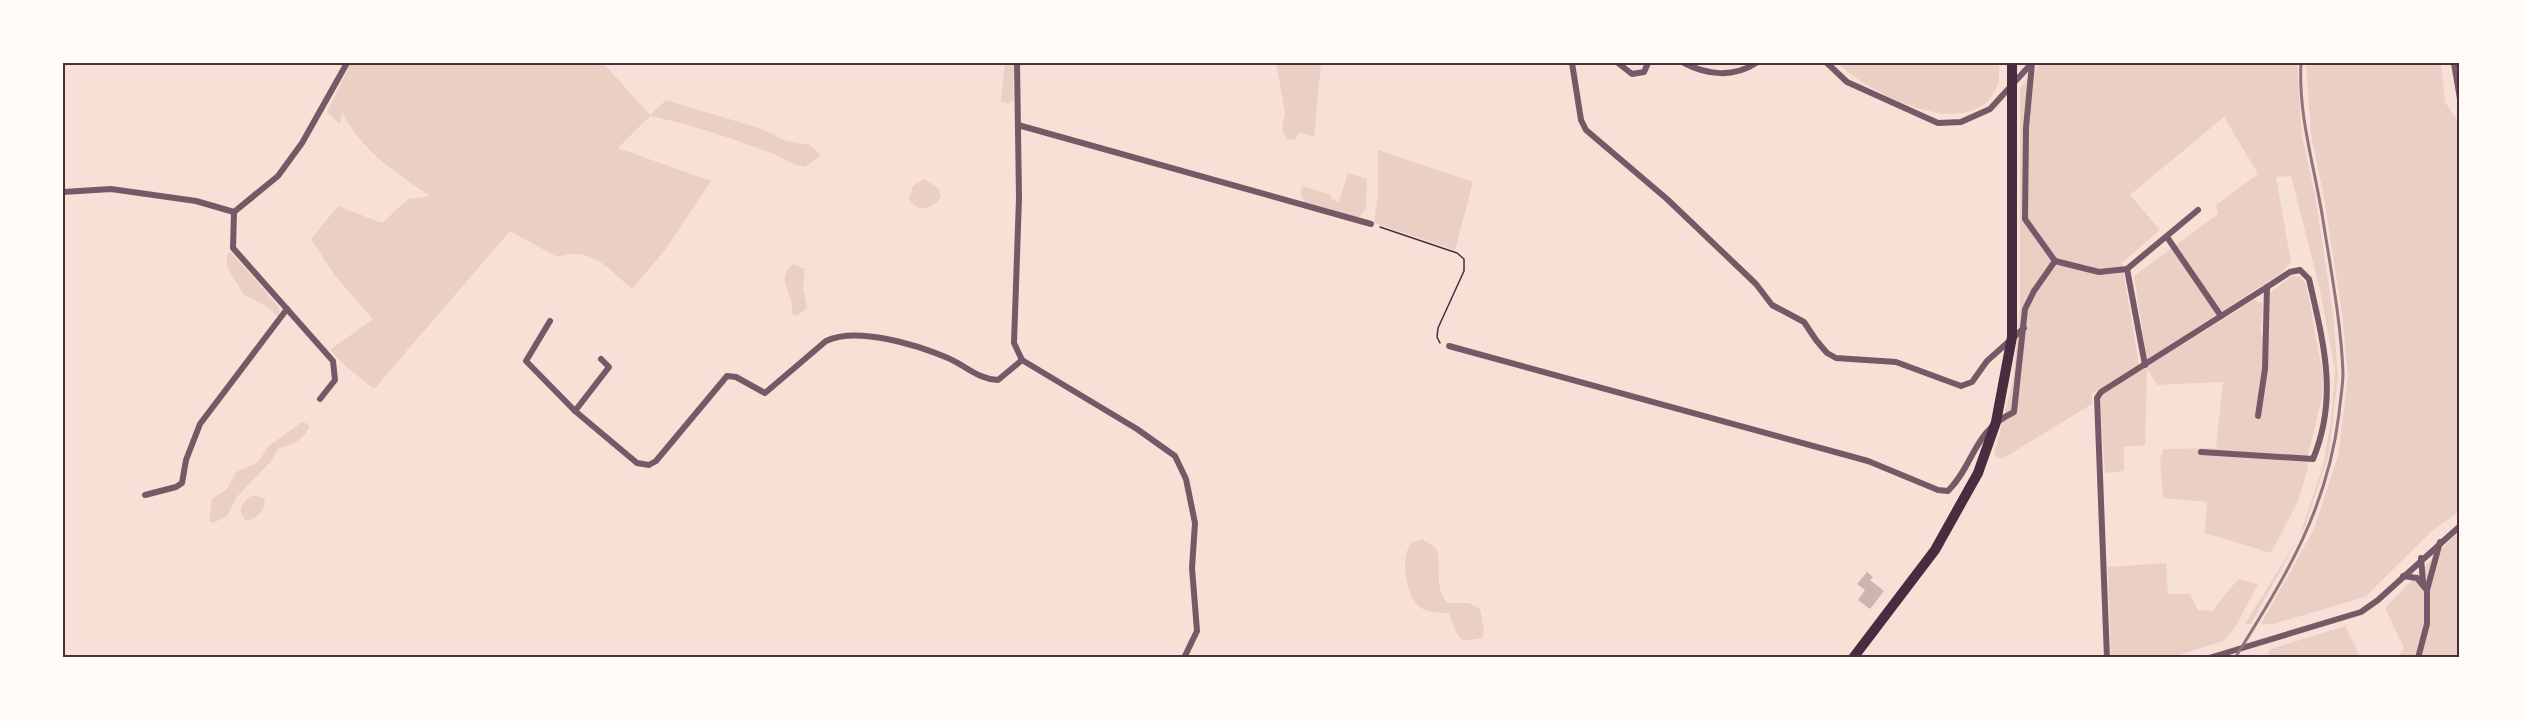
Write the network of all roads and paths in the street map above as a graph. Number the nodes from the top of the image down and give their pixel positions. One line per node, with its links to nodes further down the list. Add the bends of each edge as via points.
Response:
1 (347, 63): 16 (street, via 302,143 278,176)
2 (1017, 63): 13 (street)
3 (1572, 63): 25 (street, via 1586,130 1667,199 1772,305 1804,322 1827,353 1836,358 1896,362 1961,386 1972,382 1987,361)
4 (1618, 63): 5 (street, via 1632,74 1644,72)
5 (1648, 63)
6 (1684, 63): 7 (street, via 1701,72 1731,73)
7 (1756, 63)
8 (1827, 63): 10 (street, via 1847,82 1938,123 1961,122 1990,109)
9 (2012, 63): 46 (main road, via 2012,337 1996,422 1978,473 1958,512 1913,582)
10 (2032, 63): 19 (street, via 2026,128 2025,219)
11 (2454, 63): 12 (street)
12 (2460, 99)
13 (1018, 125): 17 (street); 28 (street, via 1013,330)
14 (63, 192): 16 (street, via 111,189 196,201)
15 (2198, 210): 18 (street)
16 (234, 212): 22 (street, via 233,248)
17 (1371, 224): 26 (path, via 1457,253 1464,259 1464,271 1438,328 1440,343)
18 (2167, 237): 20 (street); 23 (street)
19 (2055, 261): 20 (street, via 2099,272); 25 (street, via 2025,309)
20 (2127, 269): 29 (street)
21 (2267, 287): 23 (street); 32 (street, via 2265,369); 33 (street, via 2300,270 2310,279 2329,373 2325,411 2313,459)
22 (287, 309): 30 (street, via 333,361 335,380); 34 (street, via 200,424 182,483)
23 (2221, 316): 29 (street)
24 (550, 321): 31 (street, via 526,361)
25 (2024, 328): 26 (street, via 2014,412 1982,436 1948,491 1868,461)
26 (1449, 346)
27 (601, 359): 31 (street, via 609,367)
28 (1022, 360): 31 (street, via 998,380 985,380 949,359 914,346 874,337 836,336 765,393 727,376 649,465 637,463); 45 (street, via 1175,456 1186,479 1195,523 1192,568 1197,631)
29 (2145, 365): 47 (street, via 2097,398)
30 (320, 399)
31 (575, 411)
32 (2258, 416)
33 (2201, 452)
34 (145, 495)
35 (2460, 526): 36 (street)
36 (2441, 541): 37 (street); 38 (street)
37 (2421, 558): 38 (street); 39 (street); 40 (street)
38 (2430, 575): 41 (street)
39 (2403, 577): 40 (street); 48 (street, via 2361,612)
40 (2423, 582): 41 (street)
41 (2427, 590): 49 (street, via 2427,624)
42 (681, 657): 43 (street); 44 (street)
43 (667, 658)
44 (692, 658)
45 (1184, 658)
46 (1852, 658)
47 (2107, 658)
48 (2209, 658)
49 (2418, 658)

